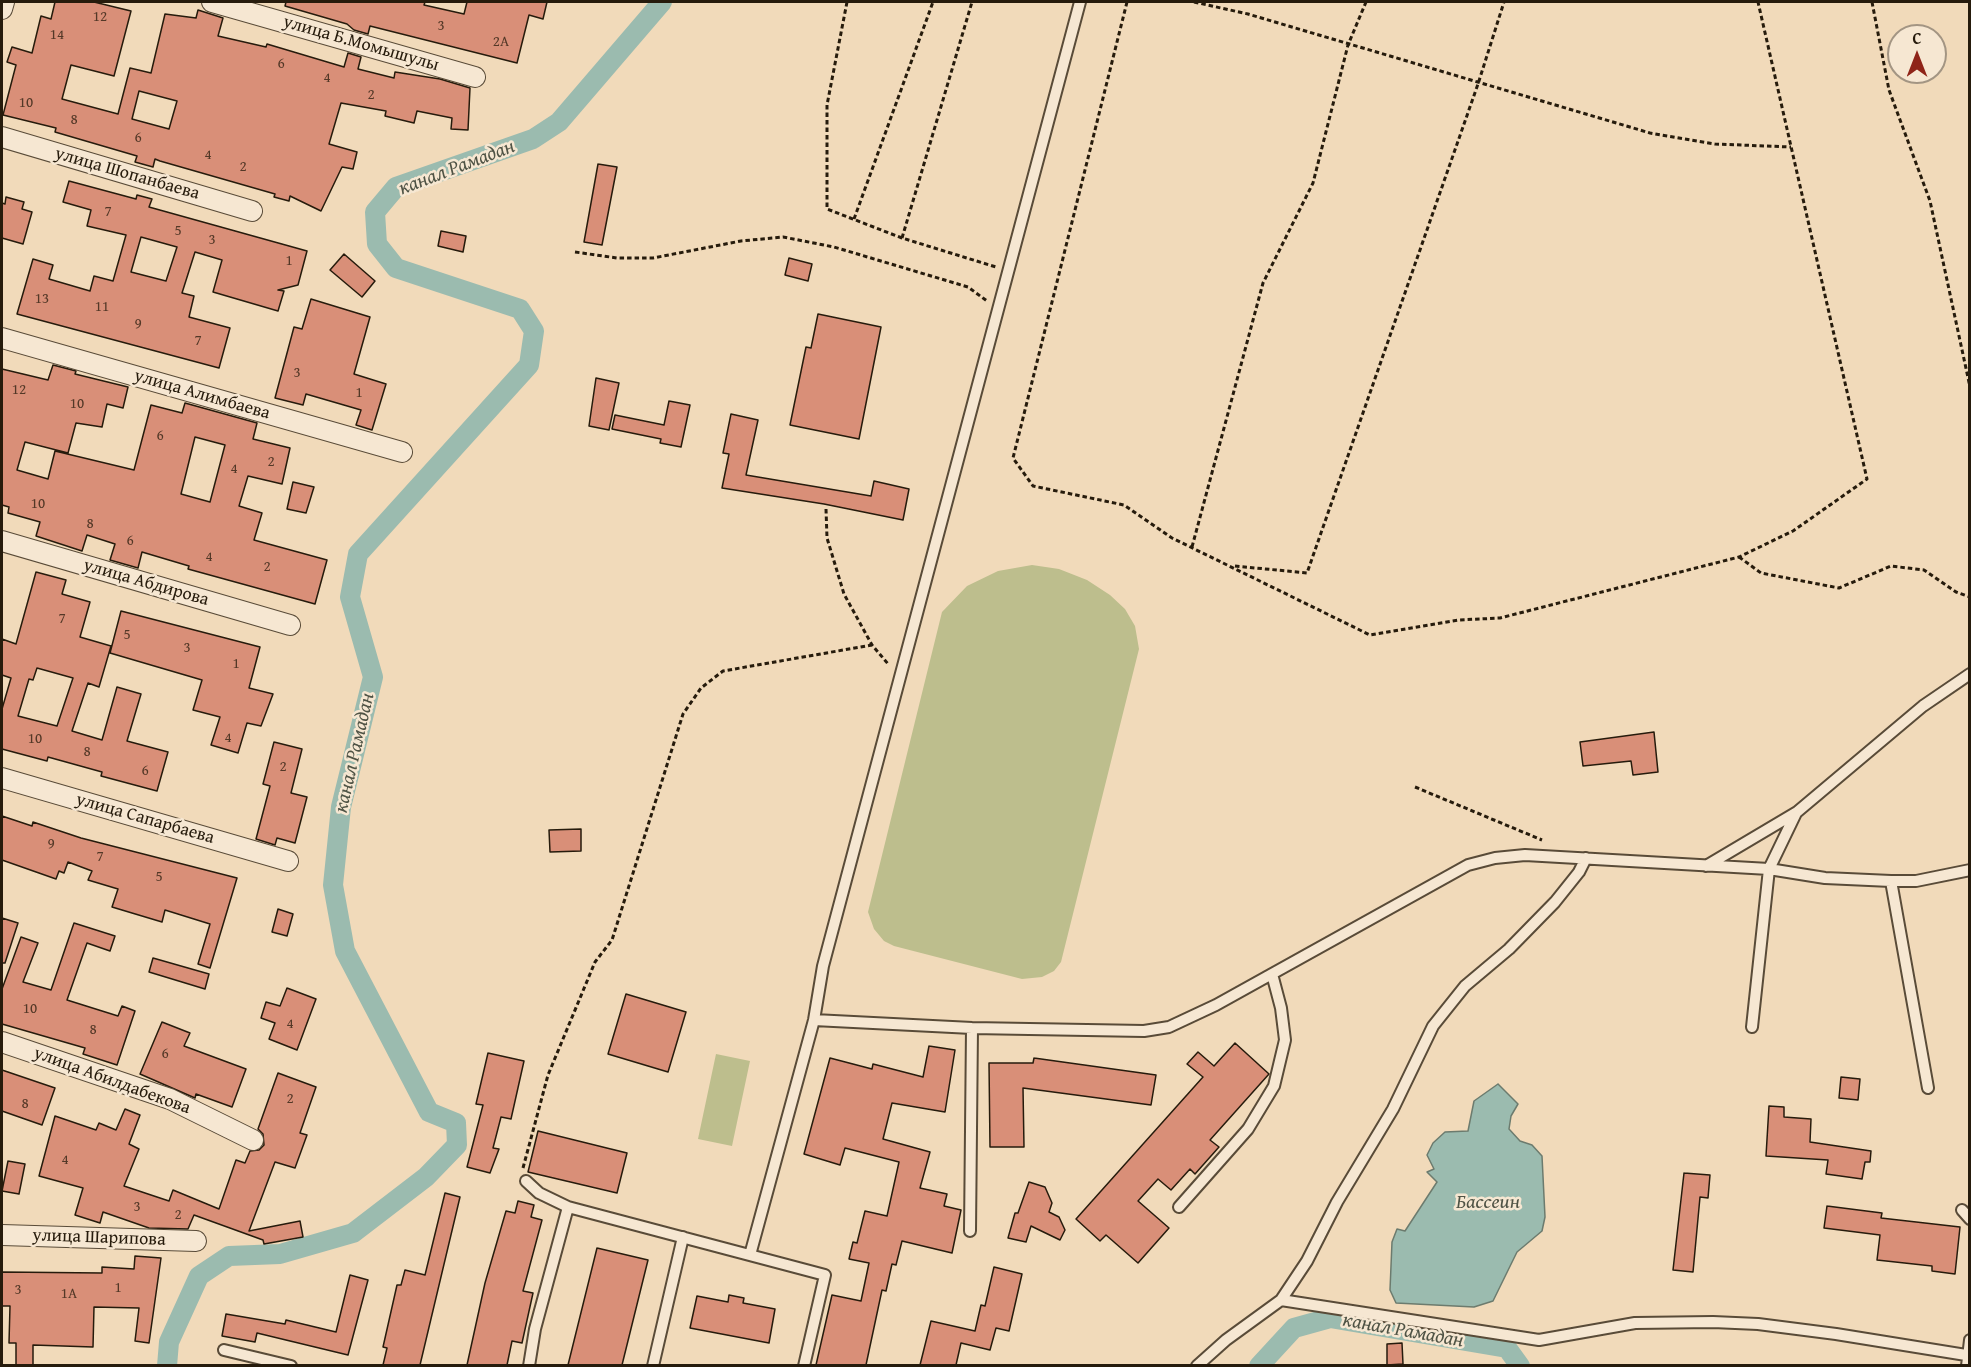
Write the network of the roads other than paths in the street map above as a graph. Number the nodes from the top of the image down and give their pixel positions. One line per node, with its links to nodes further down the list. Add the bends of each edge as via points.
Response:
1 (4, 2): 4 (street)
2 (212, 2): 5 (street, улица Б.Момышулы)
3 (1080, 2): 22 (lane, via 823,966)
4 (2, 9)
5 (475, 76)
6 (2, 137): 7 (street, улица Шопанбаева)
7 (252, 211)
8 (2, 338): 9 (street, улица Алимбаева)
9 (402, 452)
10 (2, 541): 11 (street, улица Абдирова)
11 (290, 625)
12 (1970, 674): 14 (lane, via 1923,706)
13 (2, 778): 16 (street, улица Сапарбаева)
14 (1797, 812): 17 (lane); 18 (lane)
15 (1586, 858): 17 (lane); 21 (lane, via 1525,855 1468,865); 38 (lane, via 1555,902 1465,986 1433,1026 1393,1109)
16 (288, 861)
17 (1706, 867): 18 (lane)
18 (1769, 869): 20 (lane, via 1825,878); 23 (lane)
19 (1970, 870): 20 (lane, via 1938,878)
20 (1891, 881): 26 (lane)
21 (1272, 974): 24 (lane, via 1170,1027 1144,1031); 30 (lane, via 1285,1040 1274,1086 1248,1129)
22 (814, 1020): 24 (lane); 37 (lane)
23 (1752, 1027)
24 (972, 1028): 33 (lane)
25 (2, 1042): 27 (street, улица Абилдабекова, via 170,1098)
26 (1928, 1088)
27 (253, 1140)
28 (526, 1181): 29 (lane)
29 (568, 1207): 35 (lane); 43 (lane)
30 (1179, 1207)
31 (1962, 1210): 32 (lane)
32 (1970, 1219)
33 (970, 1231)
34 (2, 1235): 36 (street, улица Шарипова)
35 (683, 1237): 37 (lane); 44 (lane)
36 (196, 1241)
37 (750, 1255): 45 (lane, via 825,1275)
38 (1281, 1300): 41 (lane, via 1539,1340 1635,1323 1758,1324 1836,1334); 46 (lane)
39 (1970, 1340): 41 (lane)
40 (224, 1350): 42 (lane)
41 (1966, 1360)
42 (291, 1365)
43 (529, 1365)
44 (653, 1365)
45 (804, 1365)
46 (1197, 1365)

